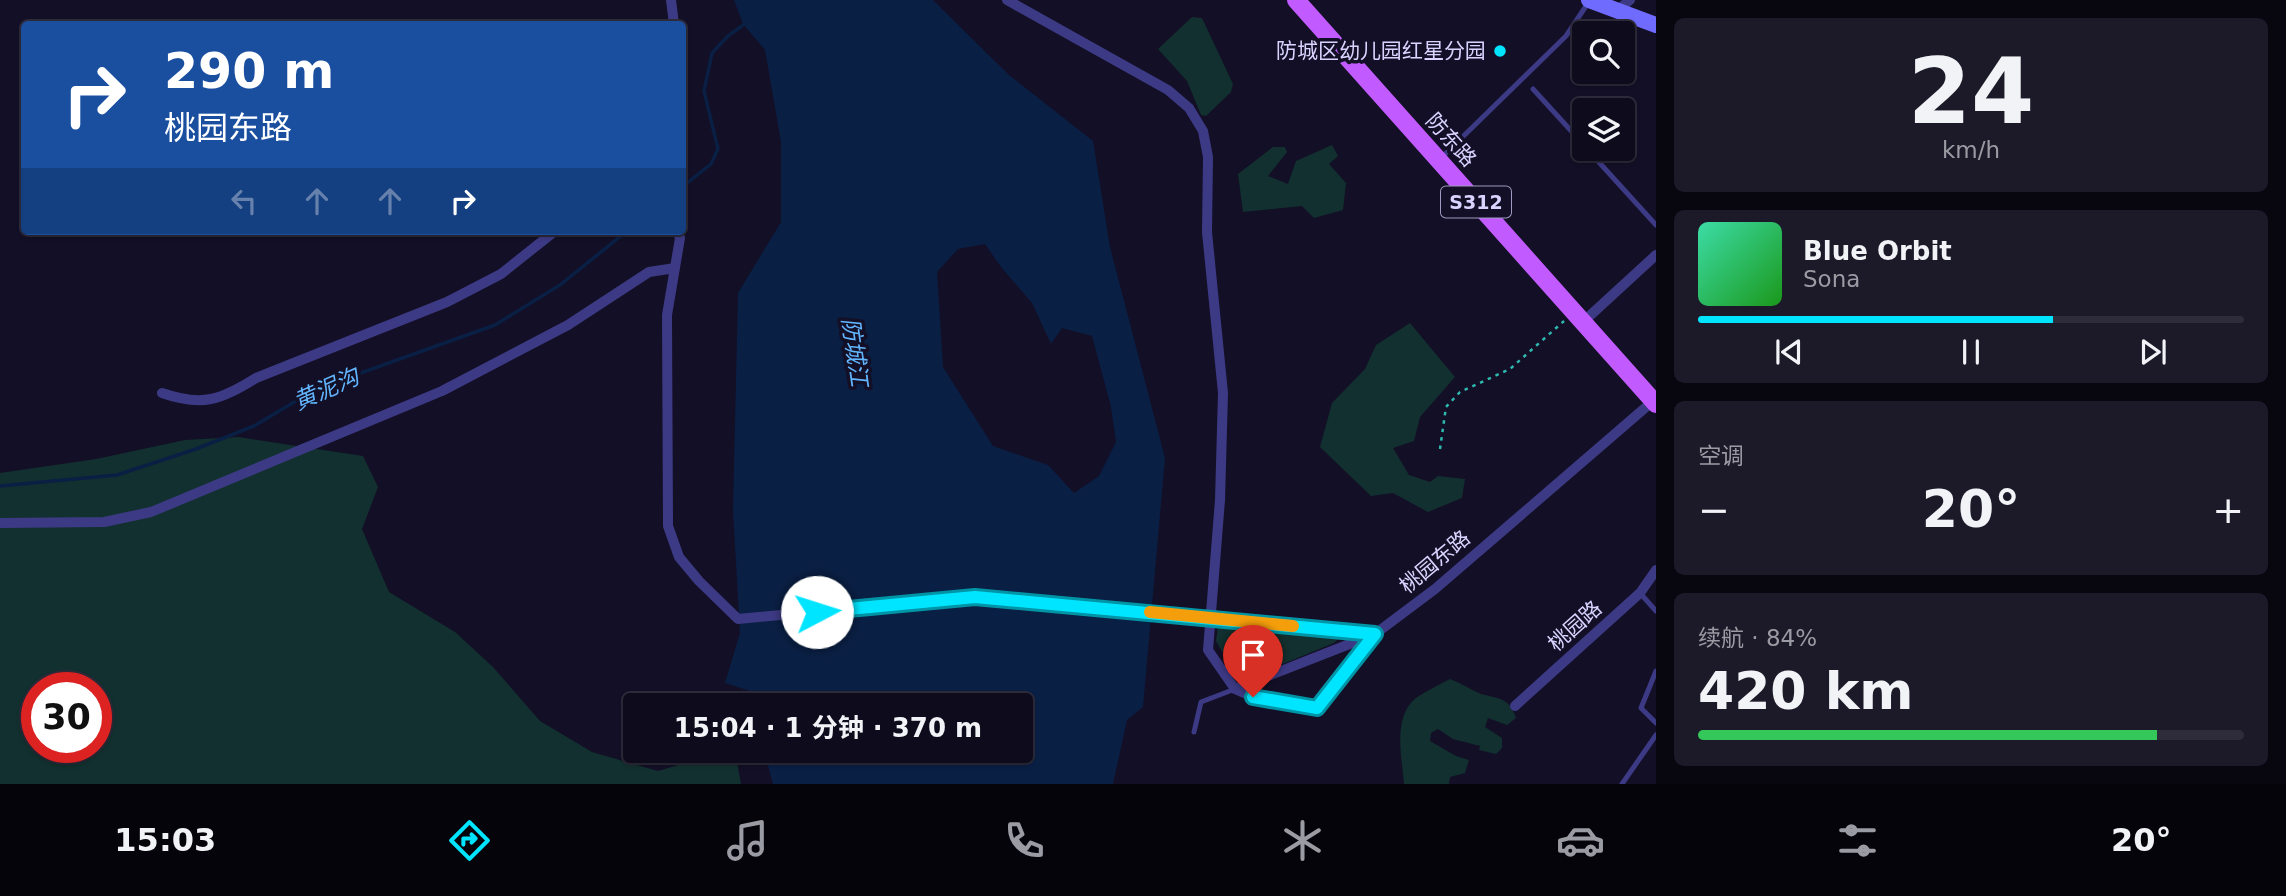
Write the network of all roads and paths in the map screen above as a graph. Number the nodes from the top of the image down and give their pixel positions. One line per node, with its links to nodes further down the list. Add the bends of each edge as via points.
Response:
1 (671, 0): 6 (street)
2 (1007, 0): 27 (street, via 1168,90 1189,108 1203,131 1208,156 1209,259 1223,393 1208,650)
3 (1296, 0): 10 (main road, 防东路 / S312)
4 (1589, 0): 5 (street); 10 (lane, via 1566,36)
5 (1624, 5): 7 (street)
6 (674, 21)
7 (1656, 25)
8 (1533, 89): 9 (lane)
9 (1572, 132)
10 (1438, 160): 17 (main road, 防东路 / S312)
11 (1598, 161): 12 (lane)
12 (1656, 225)
13 (550, 235): 18 (street, via 501,274 447,302 256,378 231,394 194,402)
14 (678, 235): 16 (street)
15 (1656, 255): 17 (street)
16 (675, 268): 21 (street, via 649,272 568,325 442,391 151,512 104,522); 25 (street, bridge, via 667,315 668,526 679,557 738,619 975,597)
17 (1578, 317): 19 (main road, 防东路 / S312); 20 (path, via 1510,369 1460,392 1446,407)
18 (162, 393)
19 (1655, 402): 25 (street, 桃园东路)
20 (1440, 449)
21 (0, 523)
22 (1656, 570): 23 (street, 桃园路)
23 (1640, 593): 24 (lane); 28 (street, 桃园路)
24 (1656, 611)
25 (1375, 634): 27 (street); 27 (street, 桃园东路, via 1317,708 1253,697)
26 (1656, 671): 29 (lane, via 1641,708)
27 (1235, 689): 30 (lane, via 1201,702)
28 (1516, 706)
29 (1656, 723)
30 (1194, 732)
31 (1656, 735): 32 (lane)
32 (1623, 783)

